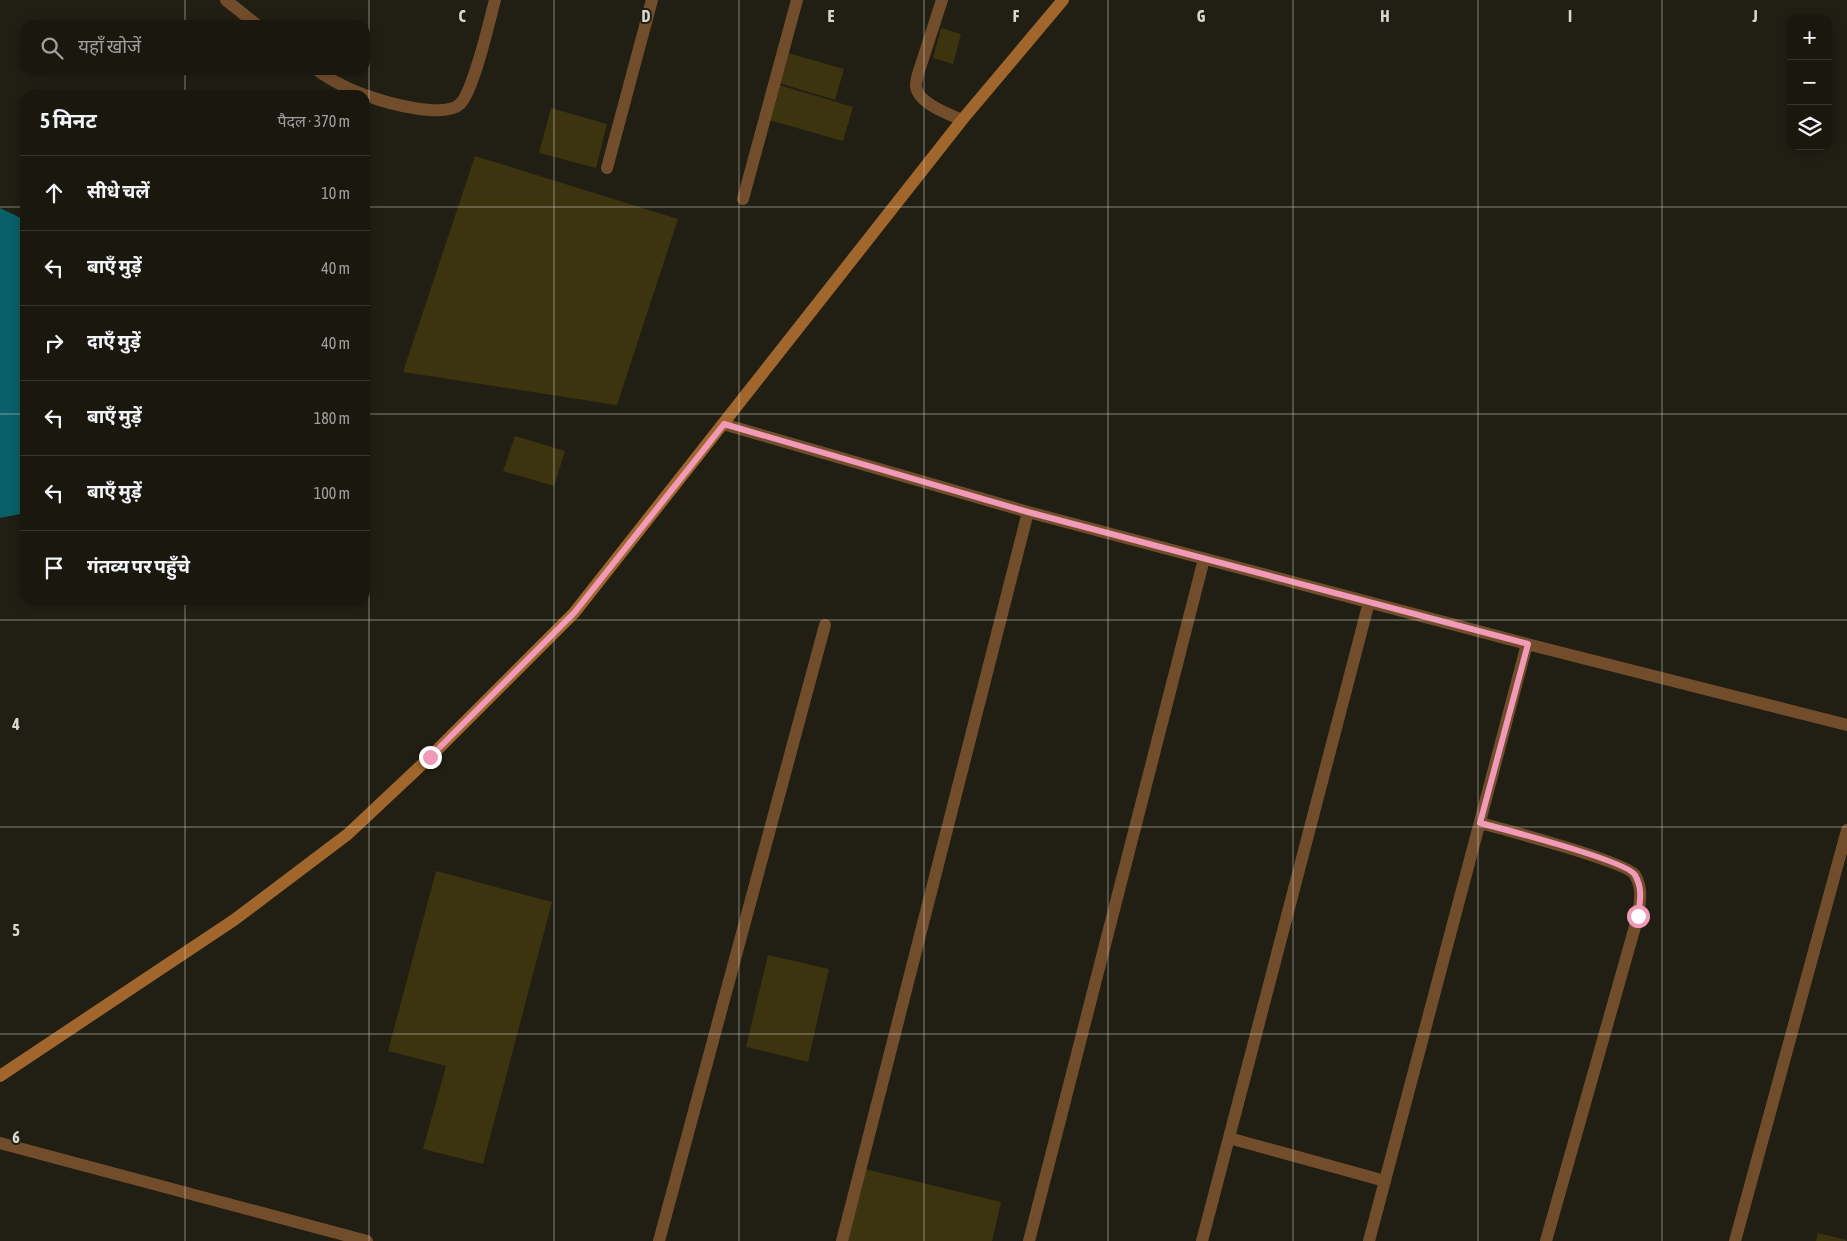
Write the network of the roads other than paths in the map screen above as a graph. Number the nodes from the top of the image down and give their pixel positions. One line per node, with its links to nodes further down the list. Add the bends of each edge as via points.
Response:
1 (226, 0): 7 (street)
2 (495, 0): 10 (street, via 468,92 459,105 442,110 418,109)
3 (652, 0): 12 (street)
4 (797, 0): 13 (street)
5 (942, 0): 11 (street, via 916,87 920,97 931,105)
6 (1063, 0): 11 (street)
7 (251, 20)
8 (327, 75): 9 (street)
9 (355, 90)
10 (370, 97)
11 (962, 120): 14 (street)
12 (607, 168)
13 (743, 199)
14 (724, 424): 15 (street); 23 (street, via 574,613 348,834 234,920)
15 (1028, 512): 16 (street); 29 (street)
16 (1204, 559): 17 (street); 30 (street)
17 (1369, 602): 19 (street); 24 (street)
18 (825, 625): 28 (street)
19 (1528, 644): 20 (street); 21 (street)
20 (1847, 725)
21 (1480, 823): 26 (street); 33 (street, via 1613,862 1634,873 1641,892 1635,926)
22 (1847, 830): 34 (street)
23 (0, 1076)
24 (1229, 1138): 26 (street); 31 (street)
25 (0, 1143): 27 (street)
26 (1385, 1181): 32 (street)
27 (367, 1241)
28 (659, 1241)
29 (842, 1241)
30 (1030, 1241)
31 (1202, 1241)
32 (1369, 1241)
33 (1546, 1241)
34 (1735, 1241)

